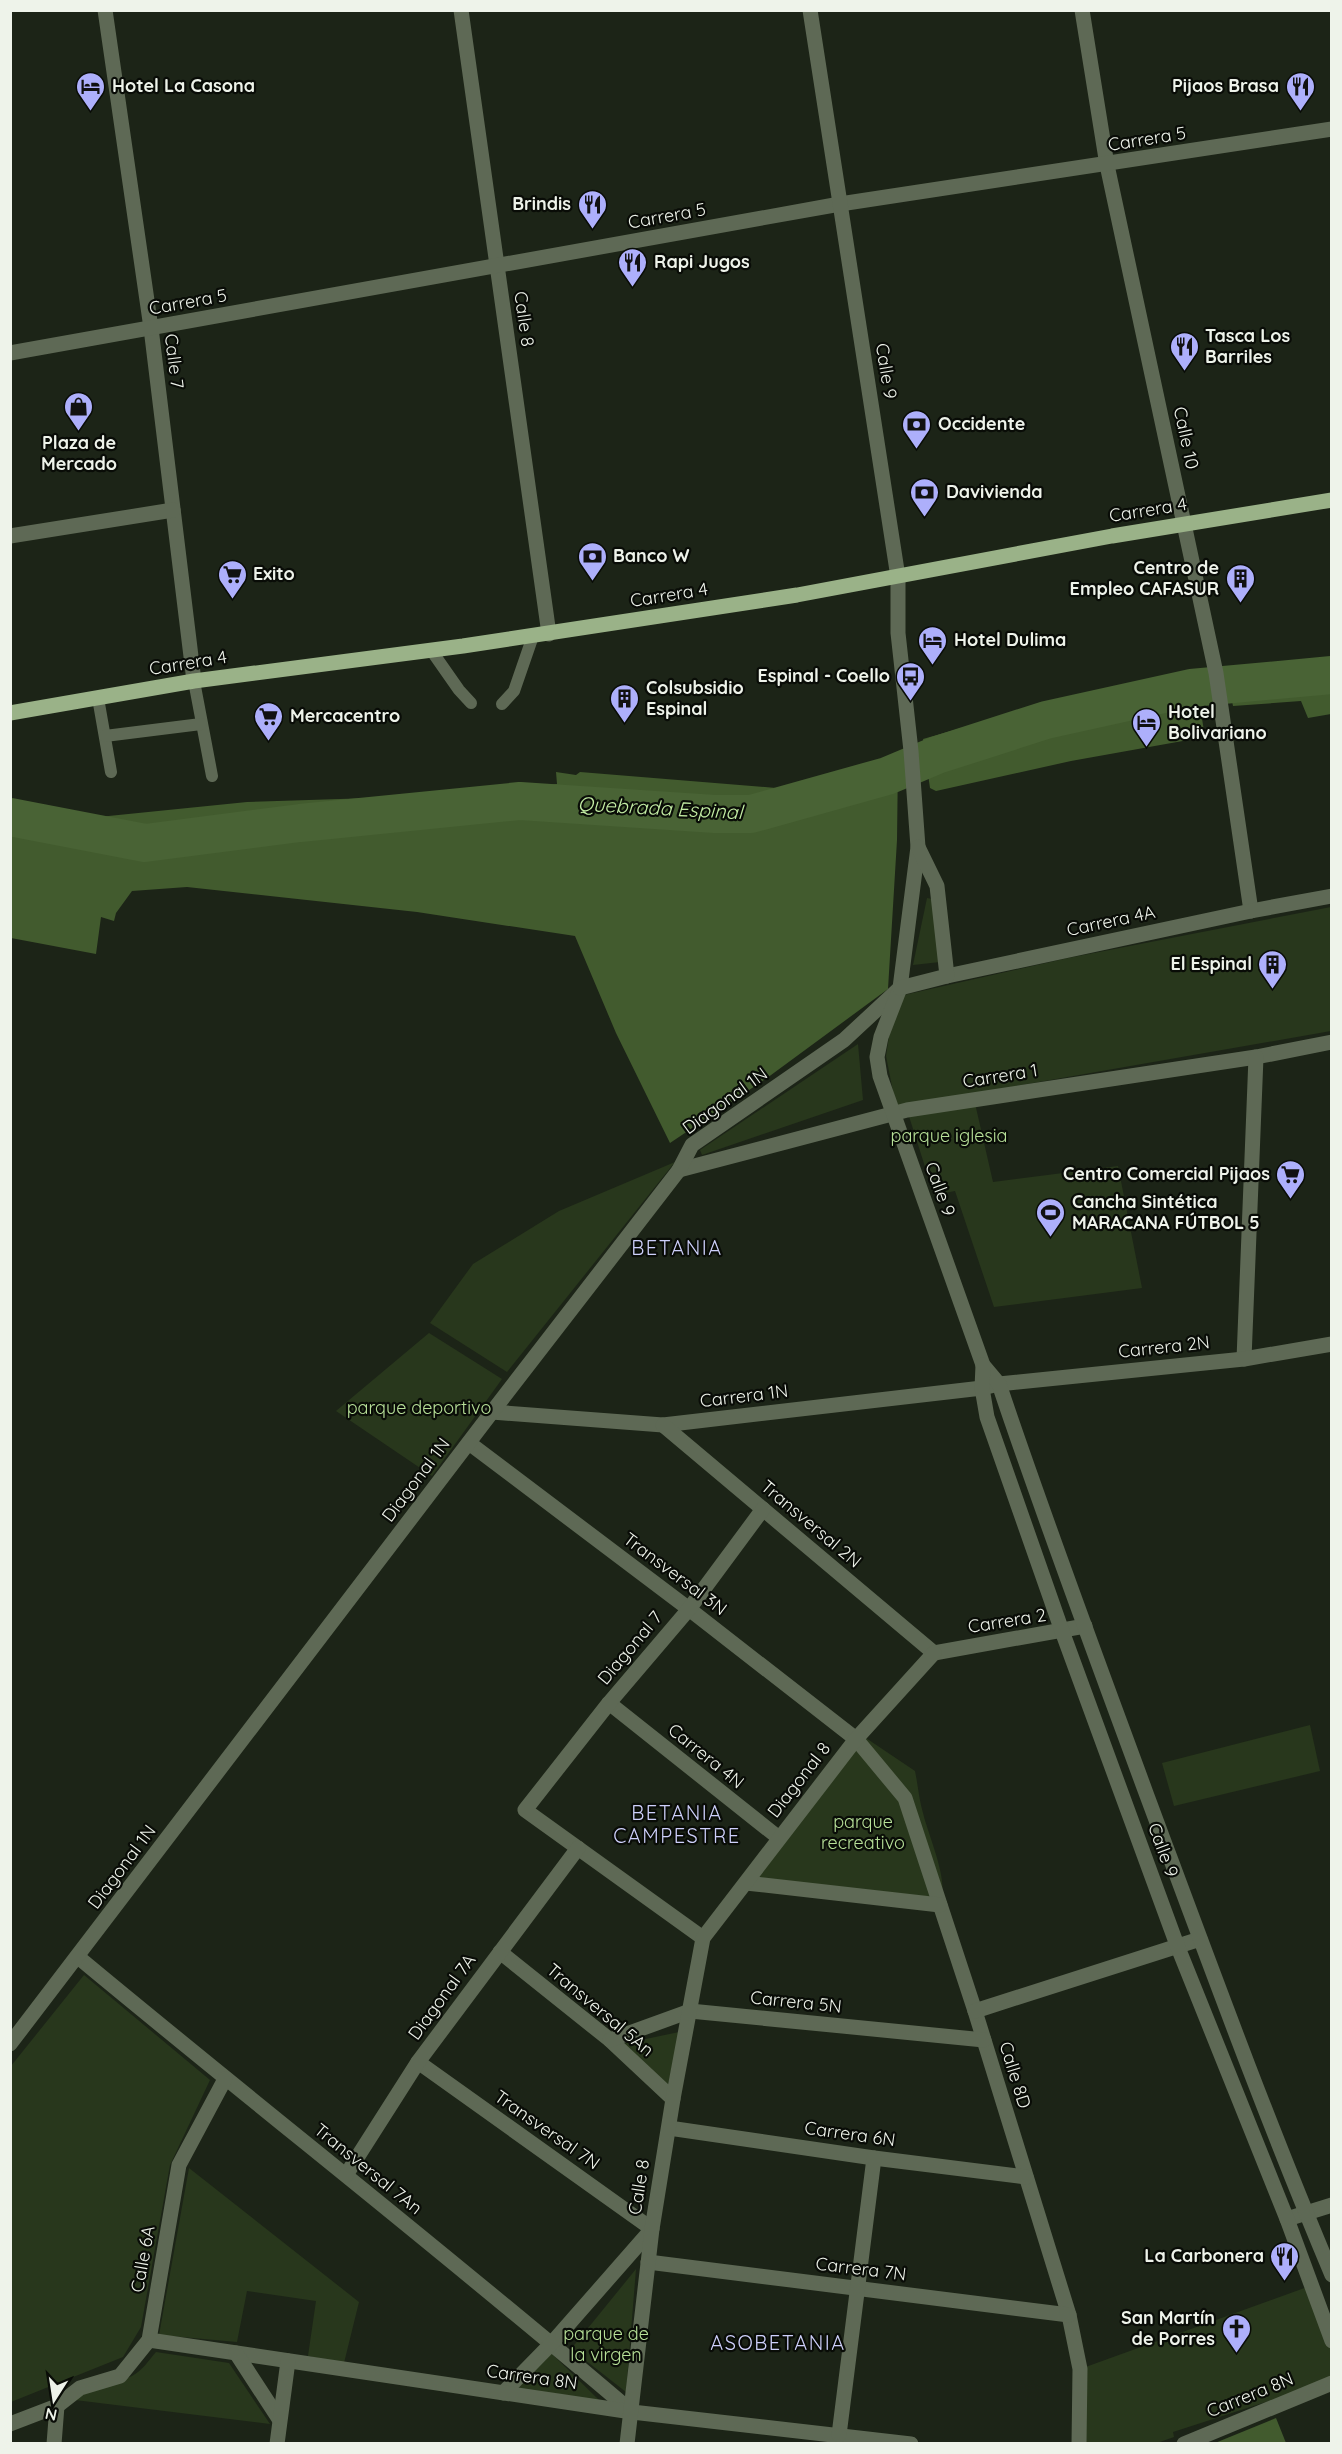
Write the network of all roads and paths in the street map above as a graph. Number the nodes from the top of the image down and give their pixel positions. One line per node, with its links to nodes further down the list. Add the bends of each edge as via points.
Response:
1 (105, 10): 9 (street, Calle 7)
2 (460, 10): 8 (street, Calle 8)
3 (810, 10): 7 (street, Calle 9)
4 (1082, 10): 6 (street, Calle 10)
5 (1332, 129): 6 (street, Carrera 5)
6 (1107, 165): 7 (street, Carrera 5); 13 (street, Calle 10)
7 (840, 204): 8 (street, Carrera 5); 15 (street, Calle 9)
8 (496, 266): 9 (street, Carrera 5); 16 (street, Calle 8)
9 (151, 328): 10 (street, Carrera 5); 12 (street, Calle 7)
10 (10, 353)
11 (1332, 500): 13 (main road, Carrera 4)
12 (173, 510): 14 (street); 19 (street, Calle 7)
13 (1185, 524): 15 (main road, Carrera 4); 30 (street, Calle 10, via 1222,708)
14 (10, 536)
15 (898, 577): 16 (main road, Carrera 4); 28 (street, Calle 9, via 898,633)
16 (549, 634): 17 (main road, Carrera 4)
17 (533, 636): 18 (main road, Carrera 4); 22 (lane, via 513,691)
18 (431, 650): 19 (main road, Carrera 4); 21 (lane)
19 (194, 681): 20 (main road, Carrera 4); 24 (lane)
20 (98, 698): 23 (main road, Carrera 4); 25 (lane)
21 (471, 703)
22 (502, 704)
23 (10, 713)
24 (201, 724): 25 (lane); 27 (lane)
25 (105, 736): 26 (lane)
26 (111, 772)
27 (212, 776)
28 (918, 847): 31 (street, Calle 9, via 937,886); 32 (street, Calle 9)
29 (1332, 896): 30 (street, Carrera 4A)
30 (1251, 911): 31 (street, Carrera 4A)
31 (947, 976): 32 (street, Carrera 4A)
32 (900, 988): 35 (street, Calle 9, via 877,1057); 36 (street, Diagonal 1N, via 844,1040 692,1145)
33 (1332, 1042): 34 (street, Carrera 1)
34 (1256, 1057): 35 (street, Carrera 1); 38 (street)
35 (893, 1114): 36 (street, Carrera 1); 39 (street, Calle 9)
36 (679, 1170): 42 (street, Diagonal 1N)
37 (1332, 1344): 38 (street, Carrera 2N)
38 (1244, 1359): 40 (street, Carrera 2N)
39 (983, 1365): 40 (street, Calle 9); 41 (street, Calle 9)
40 (999, 1384): 41 (street, Carrera 1N); 47 (street, Calle 9)
41 (982, 1388): 43 (street, Carrera 1N); 48 (street, Calle 9, via 987,1417)
42 (492, 1412): 43 (street, Carrera 1N); 44 (street, Diagonal 1N)
43 (663, 1425): 45 (street, Transversal 2N)
44 (469, 1443): 46 (street, Transversal 3N); 60 (street, Diagonal 1N)
45 (763, 1509): 46 (street, Diagonal 7); 49 (street, Transversal 2N)
46 (689, 1609): 50 (street, Diagonal 7); 51 (street, Transversal 3N)
47 (1085, 1626): 48 (street, Carrera 2); 57 (street, Calle 9)
48 (1062, 1631): 49 (street, Carrera 2); 58 (street, Calle 9)
49 (934, 1653): 51 (street, Diagonal 8)
50 (609, 1703): 52 (street, Carrera 4N); 53 (street, Diagonal 7, via 525,1810)
51 (855, 1739): 52 (street, Diagonal 8); 55 (street, Calle 8D, via 905,1798)
52 (779, 1838): 54 (street, Diagonal 8)
53 (578, 1848): 56 (street); 59 (street, Diagonal 7A)
54 (746, 1883): 55 (street); 56 (street, Diagonal 8)
55 (939, 1905): 62 (street, Calle 8D)
56 (703, 1938): 61 (street, Calle 8)
57 (1200, 1939): 58 (street); 74 (street, Calle 9)
58 (1177, 1945): 62 (street); 75 (street, Calle 9)
59 (500, 1952): 63 (street, Transversal 5An); 66 (street, Diagonal 7A)
60 (78, 1957): 65 (street, Diagonal 1N); 67 (street, Transversal 7An)
61 (690, 2011): 63 (street, Carrera 5N); 64 (street, Carrera 5N); 68 (street, Calle 8)
62 (975, 2011): 64 (street, Calle 8D)
63 (610, 2040): 68 (street, Transversal 5An)
64 (984, 2040): 72 (street, Calle 8D)
65 (10, 2044)
66 (418, 2062): 71 (street, Diagonal 7A); 76 (street, Transversal 7N)
67 (225, 2079): 71 (street, Transversal 7An); 81 (street, Calle 6A, via 179,2165)
68 (673, 2099): 69 (street, Calle 8)
69 (669, 2128): 70 (street, Carrera 6N); 76 (street, Calle 8)
70 (874, 2158): 72 (street, Carrera 6N); 79 (street)
71 (346, 2175): 83 (street, Transversal 7An)
72 (1026, 2177): 80 (street, Calle 8D)
73 (1332, 2205): 74 (street)
74 (1305, 2213): 75 (street); 78 (street, Calle 9)
75 (1287, 2219): 82 (street, Calle 9)
76 (652, 2229): 77 (street, Calle 8); 83 (street)
77 (648, 2262): 79 (street, Carrera 7N); 89 (street, Calle 8)
78 (1332, 2274)
79 (856, 2288): 80 (street, Carrera 7N); 92 (street)
80 (1069, 2314): 97 (street, Calle 8D, via 1080,2369)
81 (148, 2340): 84 (street, Carrera 8N); 88 (street, Calle 6A, via 120,2376 80,2388)
82 (1332, 2341)
83 (552, 2343): 87 (street); 89 (street, Transversal 7An)
84 (236, 2353): 85 (street, Carrera 8N); 90 (street)
85 (288, 2361): 87 (street, Carrera 8N); 90 (street)
86 (1332, 2383): 98 (street, Carrera 8N)
87 (503, 2393): 89 (street, Carrera 8N)
88 (57, 2406): 91 (street, Calle 6A); 93 (street)
89 (632, 2412): 92 (street, Carrera 8N); 95 (street, Calle 8)
90 (279, 2419): 94 (street)
91 (10, 2424)
92 (839, 2434): 96 (street, Carrera 8N)
93 (54, 2444)
94 (277, 2444)
95 (627, 2444)
96 (911, 2444)
97 (1078, 2444)
98 (1184, 2444)

